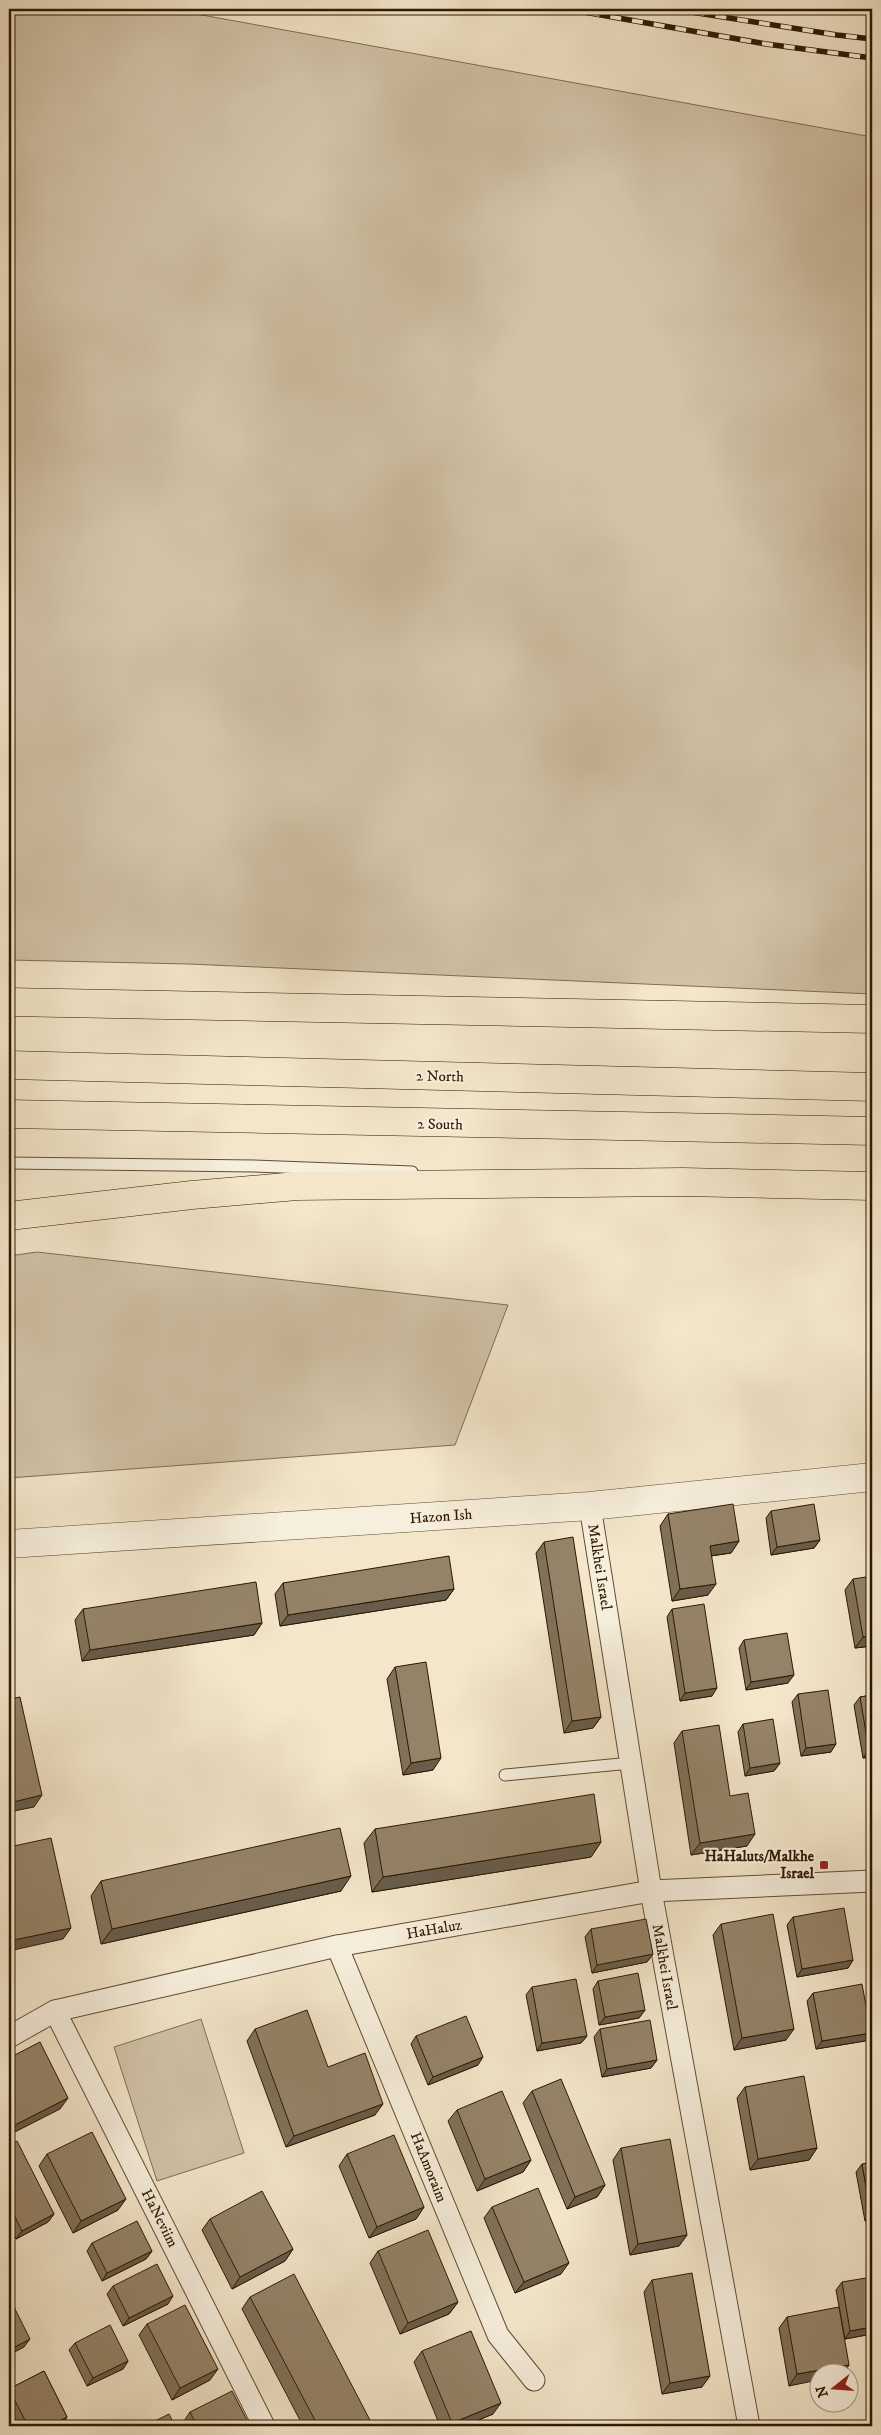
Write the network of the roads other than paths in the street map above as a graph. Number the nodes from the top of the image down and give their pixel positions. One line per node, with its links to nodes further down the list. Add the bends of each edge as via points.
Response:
1 (9, 992): 3 (highway)
2 (9, 1002): 3 (highway)
3 (139, 1005): 4 (highway)
4 (872, 1019)
5 (9, 1065): 6 (highway, 2 North)
6 (872, 1087)
7 (9, 1114): 8 (highway, 2 South)
8 (872, 1131)
9 (9, 1163): 10 (lane, via 254,1166)
10 (683, 1182): 11 (highway); 12 (highway, via 297,1186)
11 (872, 1186)
12 (9, 1216)
13 (872, 1477): 14 (street, Hazon Ish)
14 (590, 1506): 15 (street, Hazon Ish); 16 (street, Malkhei Israel)
15 (9, 1544)
16 (631, 1762): 17 (lane); 19 (street, Malkhei Israel)
17 (505, 1775)
18 (872, 1881): 19 (street, HaHaluz)
19 (651, 1891): 20 (street, HaHaluz); 25 (street, Malkhei Israel)
20 (338, 1946): 21 (street, HaHaluz); 23 (street, HaAmoraim, via 498,2335)
21 (55, 2011): 22 (street, HaHaluz); 24 (street, HaNeviim)
22 (9, 2037)
23 (534, 2380)
24 (264, 2426)
25 (749, 2426)

